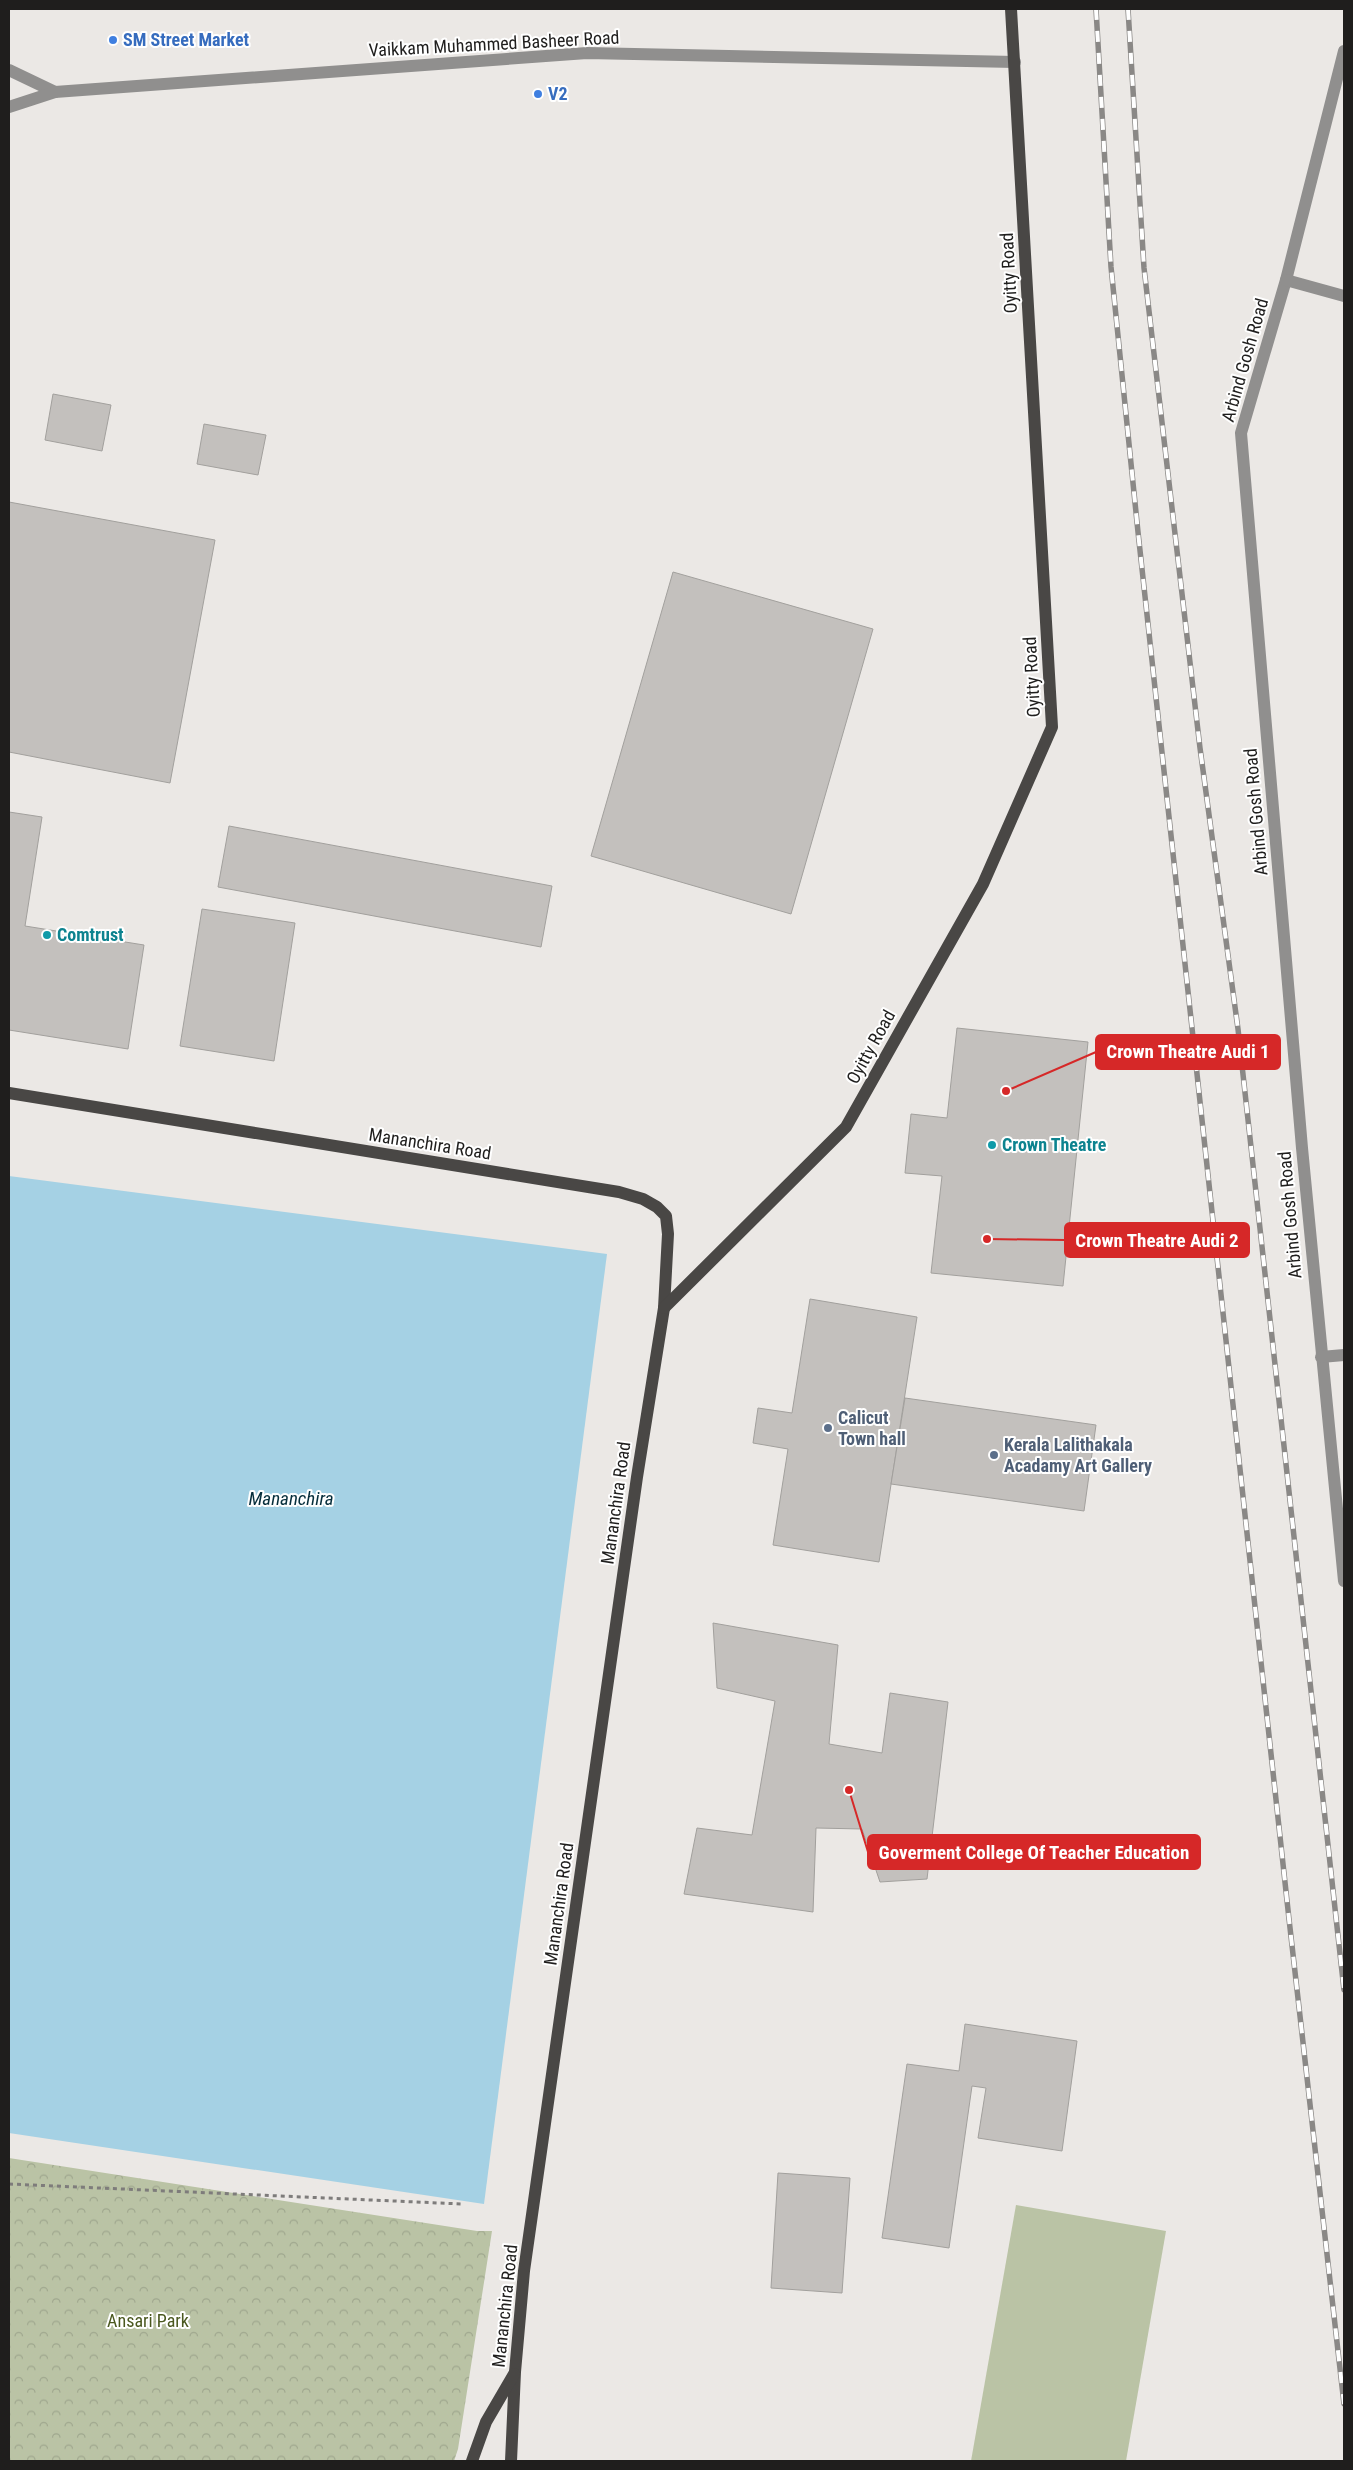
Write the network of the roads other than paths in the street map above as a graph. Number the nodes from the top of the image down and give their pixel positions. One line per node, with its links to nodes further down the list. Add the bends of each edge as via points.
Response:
1 (1011, 9): 3 (main road, Oyitty Road)
2 (1344, 51): 7 (street, Arbind Gosh Road)
3 (1015, 62): 5 (street, Vaikkam Muhammed Basheer Road, via 587,53); 10 (main road, Oyitty Road, via 1052,727 983,884 846,1127)
4 (9, 70): 5 (street)
5 (55, 92): 6 (street, Vaikkam Muhammed Basheer Road)
6 (9, 107)
7 (1286, 280): 8 (street); 12 (street, Arbind Gosh Road, via 1241,433)
8 (1344, 296)
9 (9, 1093): 10 (main road, Mananchira Road, via 619,1192 643,1199 666,1216)
10 (664, 1308): 14 (main road, Mananchira Road, via 524,2271)
11 (1344, 1355): 12 (street)
12 (1320, 1357): 13 (street, Arbind Gosh Road)
13 (1344, 1581)
14 (515, 2372): 15 (main road, via 486,2422); 16 (main road, Mananchira Road)
15 (472, 2461)
16 (511, 2461)

